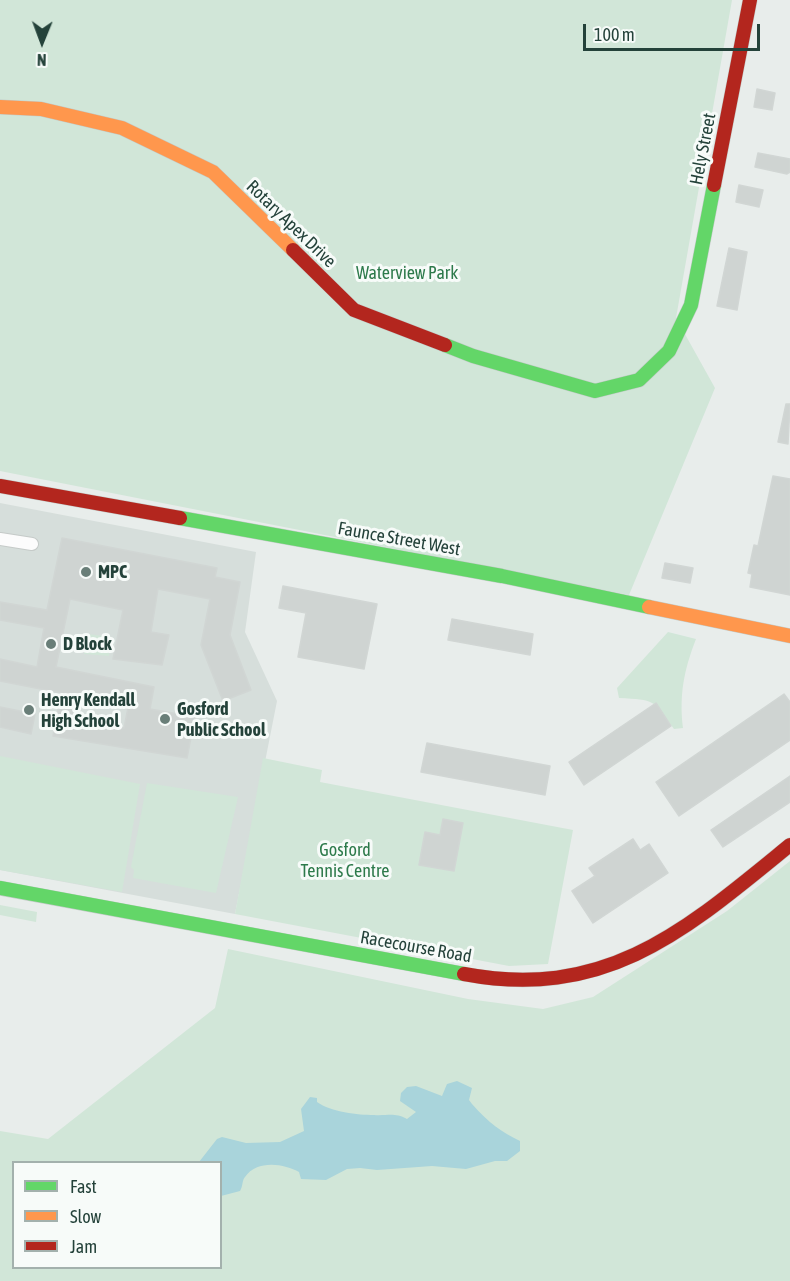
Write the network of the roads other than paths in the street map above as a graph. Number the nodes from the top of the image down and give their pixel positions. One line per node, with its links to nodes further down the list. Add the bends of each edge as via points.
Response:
1 (750, 0): 3 (street, Hely Street)
2 (0, 107): 3 (street, Rotary Apex Drive, via 41,109 122,128 213,172 354,310 473,356 543,377 595,391 639,380 669,351)
3 (691, 305)
4 (0, 486): 7 (street, Faunce Street West, via 294,541 333,544)
5 (0, 539): 6 (street)
6 (32, 544)
7 (790, 636)
8 (790, 845): 9 (street, Racecourse Road, via 658,946 602,970 540,980 473,976)
9 (0, 888)

